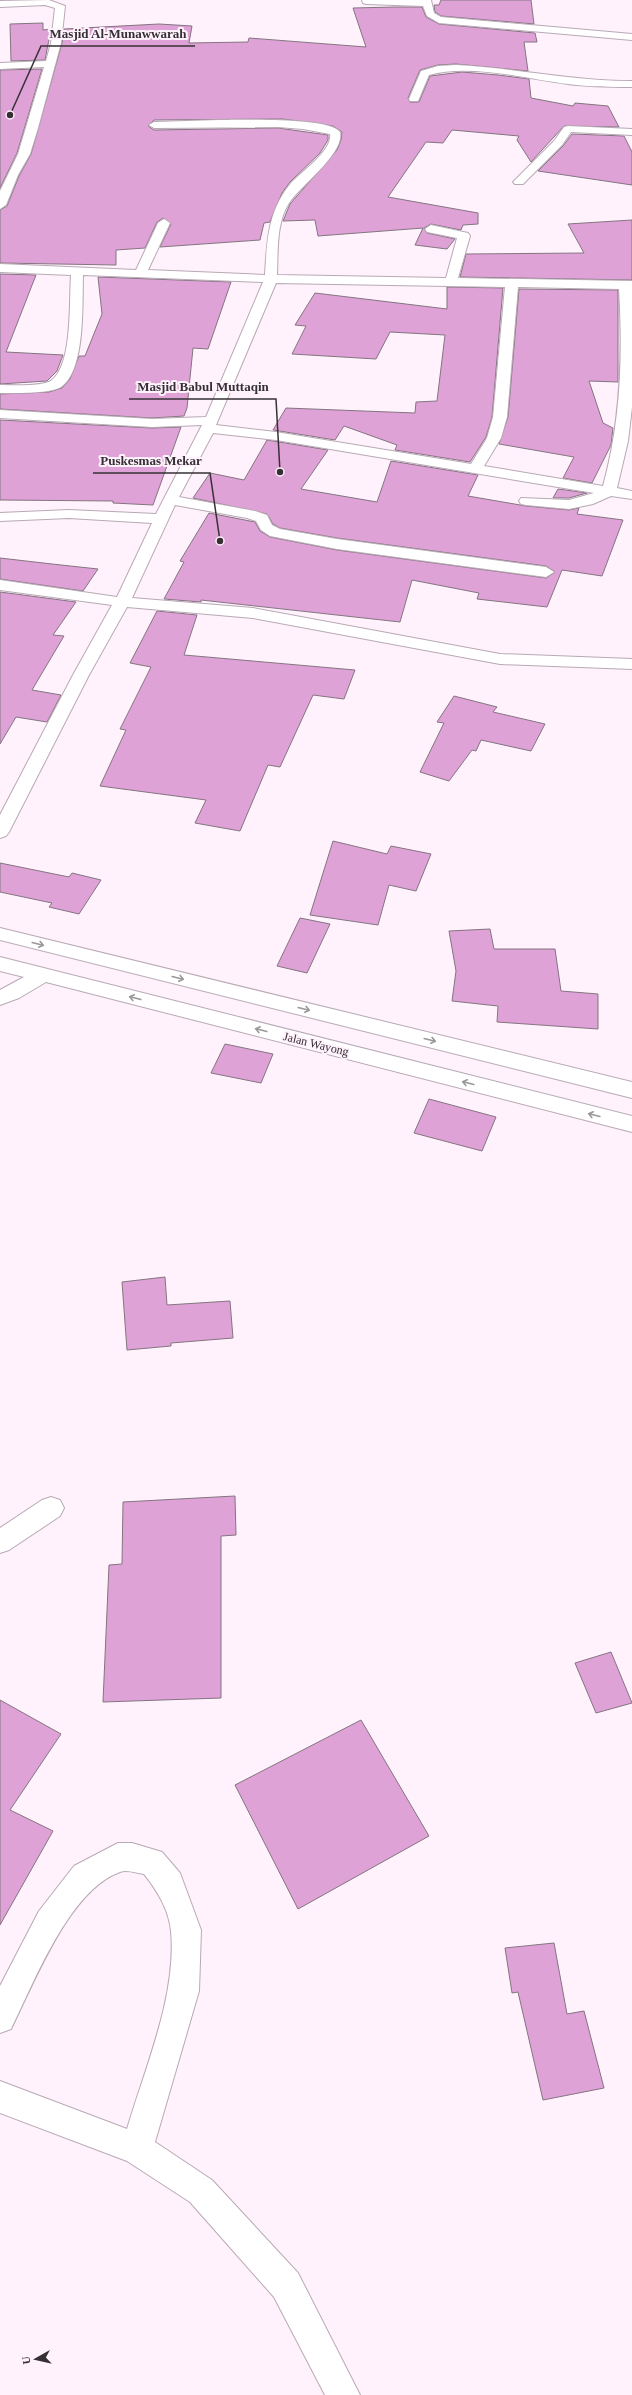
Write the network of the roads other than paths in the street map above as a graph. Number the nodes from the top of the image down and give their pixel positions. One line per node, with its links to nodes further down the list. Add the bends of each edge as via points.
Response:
1 (366, 1): 2 (street)
2 (426, 2): 4 (street, via 430,14 439,20)
3 (0, 4): 5 (street, via 45,2 60,6)
4 (632, 37)
5 (51, 64): 6 (street); 12 (street, via 26,148)
6 (0, 66)
7 (632, 84): 8 (street, via 582,83 497,72 435,68 425,73)
8 (414, 99)
9 (154, 124): 18 (street, via 297,125 328,128 335,132 336,137 328,154 296,185 282,204 273,233)
10 (632, 132): 11 (street, via 568,130)
11 (519, 182)
12 (0, 205)
13 (164, 224): 17 (street)
14 (431, 229): 19 (street, via 464,236)
15 (0, 268): 16 (street)
16 (77, 271): 17 (street); 22 (street, via 73,350 65,373 56,384 37,388)
17 (140, 274): 18 (street)
18 (271, 279): 19 (street); 24 (street)
19 (451, 282): 20 (street)
20 (512, 284): 21 (street); 25 (street, via 500,417 494,438)
21 (629, 285): 26 (street, via 627,378 623,424)
22 (0, 389)
23 (0, 414): 24 (street)
24 (209, 425): 25 (street); 28 (street)
25 (475, 470): 26 (street)
26 (609, 491): 27 (street); 29 (street, via 583,504 554,505)
27 (632, 495)
28 (170, 500): 31 (street); 32 (street, via 250,514 262,518 266,527 275,533)
29 (526, 501)
30 (0, 517): 31 (street, via 69,514)
31 (161, 519): 34 (street)
32 (546, 572)
33 (0, 586): 34 (street)
34 (122, 602): 35 (street, via 253,613 500,659); 36 (street, via 81,675)
35 (632, 664)
36 (0, 832)
37 (0, 934): 41 (street, one-way to 41)
38 (0, 964): 39 (street, Jalan Wayong)
39 (43, 975): 40 (street); 42 (street, Jalan Wayong, one-way to 39)
40 (0, 998)
41 (632, 1090)
42 (632, 1124)
43 (51, 1508): 44 (street)
44 (0, 1542)
45 (0, 2018): 47 (street, via 49,1921 84,1876 118,1857 132,1857 152,1862 170,1883 186,1930 184,1991)
46 (0, 2097): 47 (street)
47 (137, 2149): 48 (street, via 201,2191 286,2285)
48 (343, 2395)

